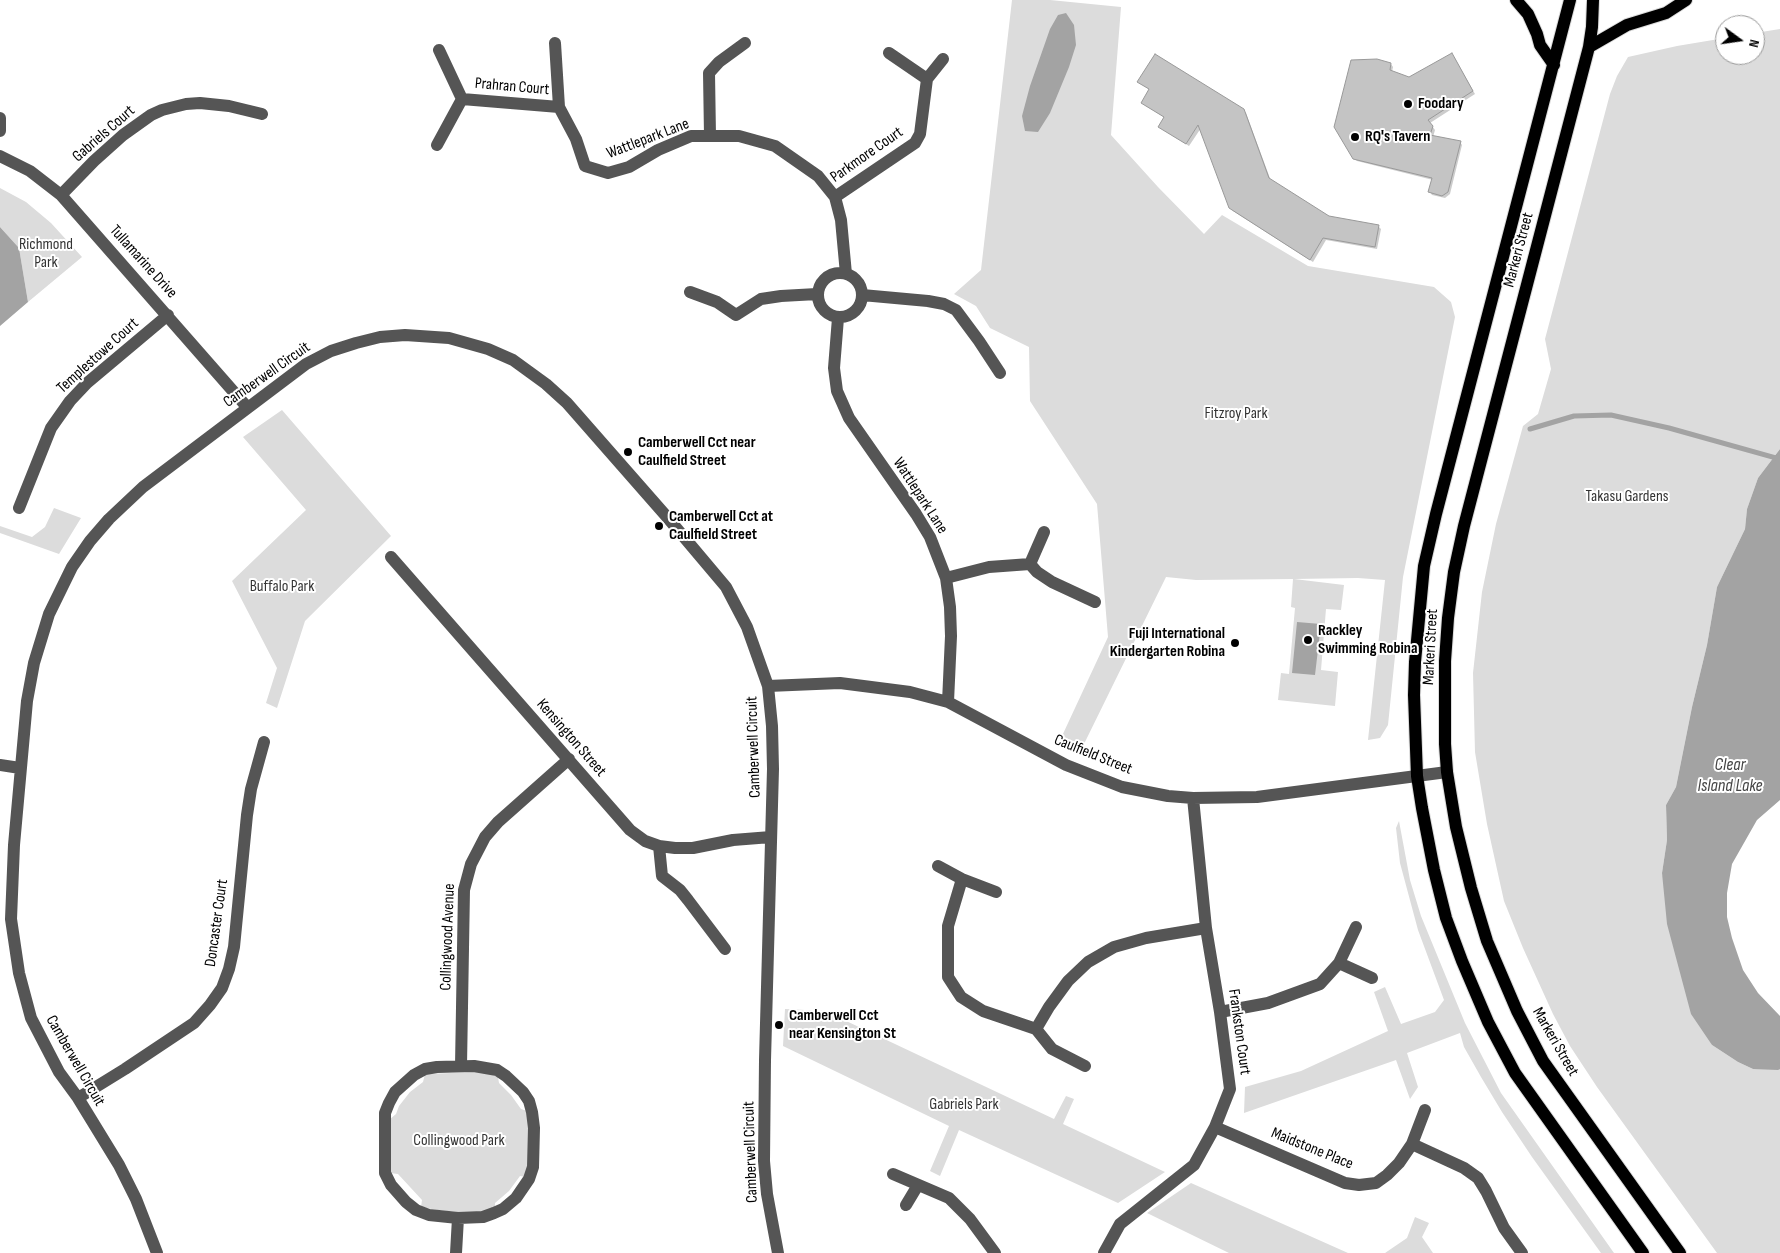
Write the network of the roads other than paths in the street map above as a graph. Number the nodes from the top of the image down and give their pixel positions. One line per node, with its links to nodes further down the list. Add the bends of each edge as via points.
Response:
1 (1516, 0): 11 (main road, via 1528,14 1540,45)
2 (1570, 0): 11 (main road, Markeri Street)
3 (1593, 0): 7 (main road, Markeri Street)
4 (1686, 0): 7 (main road, via 1666,14 1627,25)
5 (554, 43): 14 (street, Prahran Court)
6 (745, 43): 18 (street, via 709,73)
7 (1589, 48): 44 (main road, Markeri Street, via 1454,572 1445,668)
8 (439, 50): 13 (street, Prahran Court)
9 (888, 53): 12 (street)
10 (943, 59): 12 (street)
11 (1554, 65): 45 (main road, Markeri Street, via 1424,566 1414,662)
12 (927, 79): 23 (street, Parkmore Court, via 920,134 915,143)
13 (462, 99): 14 (street, Prahran Court); 19 (street, Prahran Court)
14 (559, 107): 21 (street, Prahran Court, via 576,139)
15 (262, 114): 22 (street, Gabriels Court, via 229,106 200,104 162,110 123,135)
16 (0, 118): 17 (street)
17 (0, 131)
18 (710, 136): 21 (street, Wattlepark Lane, via 691,136 658,150 629,168 608,173); 23 (street, Wattlepark Lane, via 739,136 775,146 818,176)
19 (437, 145)
20 (0, 156): 22 (street, Tullamarine Drive, via 30,171)
21 (585, 166)
22 (61, 195): 28 (street, Tullamarine Drive)
23 (835, 197): 24 (street, Wattlepark Lane, via 841,220)
24 (846, 274): 26 (street, via 830,275 819,287); 27 (street, via 856,280)
25 (690, 292): 26 (street, via 717,302 736,316 761,299)
26 (818, 294): 29 (street, via 827,314)
27 (862, 295): 29 (street, via 853,313); 30 (street, via 928,301 956,310)
28 (168, 315): 31 (street, Tullamarine Drive); 32 (street, Templestowe Court, via 70,401 51,428)
29 (838, 318): 36 (street, Wattlepark Lane, via 834,368 837,391 849,418 930,537)
30 (1000, 373)
31 (247, 407): 38 (street, Camberwell Circuit, via 306,364 331,351 380,337 449,338 513,360 567,404 726,587 747,628); 43 (street, Camberwell Circuit, via 143,487 90,540 72,567 48,614 34,663)
32 (18, 508)
33 (1044, 532): 35 (street)
34 (391, 557): 41 (street, Kensington Street)
35 (1030, 564): 36 (street, via 990,567); 37 (street, via 1052,582)
36 (946, 578): 39 (street, Wattlepark Lane, via 951,636)
37 (1095, 602)
38 (768, 686): 39 (street, Caulfield Street, via 840,683 910,692); 47 (street, Camberwell Circuit, via 772,726)
39 (948, 702): 46 (street, Caulfield Street, via 1066,765 1122,787)
40 (264, 742): 61 (street, Doncaster Court, via 247,815 234,947 222,988 194,1023)
41 (568, 759): 48 (street, Kensington Street, via 630,830); 59 (street, Collingwood Avenue, via 498,822 470,864 464,899)
42 (0, 765): 43 (street)
43 (20, 768): 61 (street, Camberwell Circuit, via 11,919 18,973 31,1018 59,1072)
44 (1447, 772): 45 (street, Caulfield Street); 76 (main road, Markeri Street, via 1471,888 1487,941 1518,1011 1543,1061)
45 (1417, 776): 46 (street, Caulfield Street, via 1284,795); 75 (main road, Markeri Street, via 1446,918 1488,1022 1515,1073)
46 (1193, 798): 53 (street, Frankston Court)
47 (771, 837): 48 (street, Kensington Street, via 693,848); 71 (street, Camberwell Circuit, via 764,1161)
48 (660, 846): 54 (street, via 662,876 680,890)
49 (938, 866): 50 (street)
50 (962, 879): 51 (street); 58 (street, via 948,926 948,977 961,997 983,1011)
51 (996, 892)
52 (1356, 927): 55 (street)
53 (1206, 928): 57 (street, Frankston Court); 58 (street, via 1114,947 1088,962 1068,981)
54 (726, 949)
55 (1339, 963): 56 (street); 57 (street, via 1320,984 1268,1003)
56 (1372, 978)
57 (1220, 1012): 63 (street, Frankston Court, via 1230,1089)
58 (1036, 1029): 60 (street, via 1052,1049)
59 (461, 1066): 68 (street, via 497,1070 506,1076 529,1101 534,1128 533,1168 516,1198 494,1214); 68 (street, via 425,1069 395,1092 385,1113 384,1157 385,1173 406,1202 430,1215)
60 (1085, 1066)
61 (78, 1098): 69 (street, Camberwell Circuit, via 119,1165)
62 (1425, 1110): 64 (street, Maidstone Place)
63 (1215, 1127): 64 (street, Maidstone Place, via 1345,1183 1359,1185 1376,1183 1387,1175); 73 (street, Frankston Court, via 1194,1165 1120,1224)
64 (1412, 1144): 74 (street, via 1478,1178 1504,1228)
65 (893, 1174): 66 (street)
66 (918, 1185): 67 (street); 72 (street, via 949,1198 970,1219)
67 (906, 1205)
68 (458, 1218): 70 (street)
69 (157, 1253)
70 (456, 1253)
71 (778, 1253)
72 (995, 1253)
73 (1104, 1253)
74 (1522, 1253)
75 (1643, 1253)
76 (1680, 1253)

